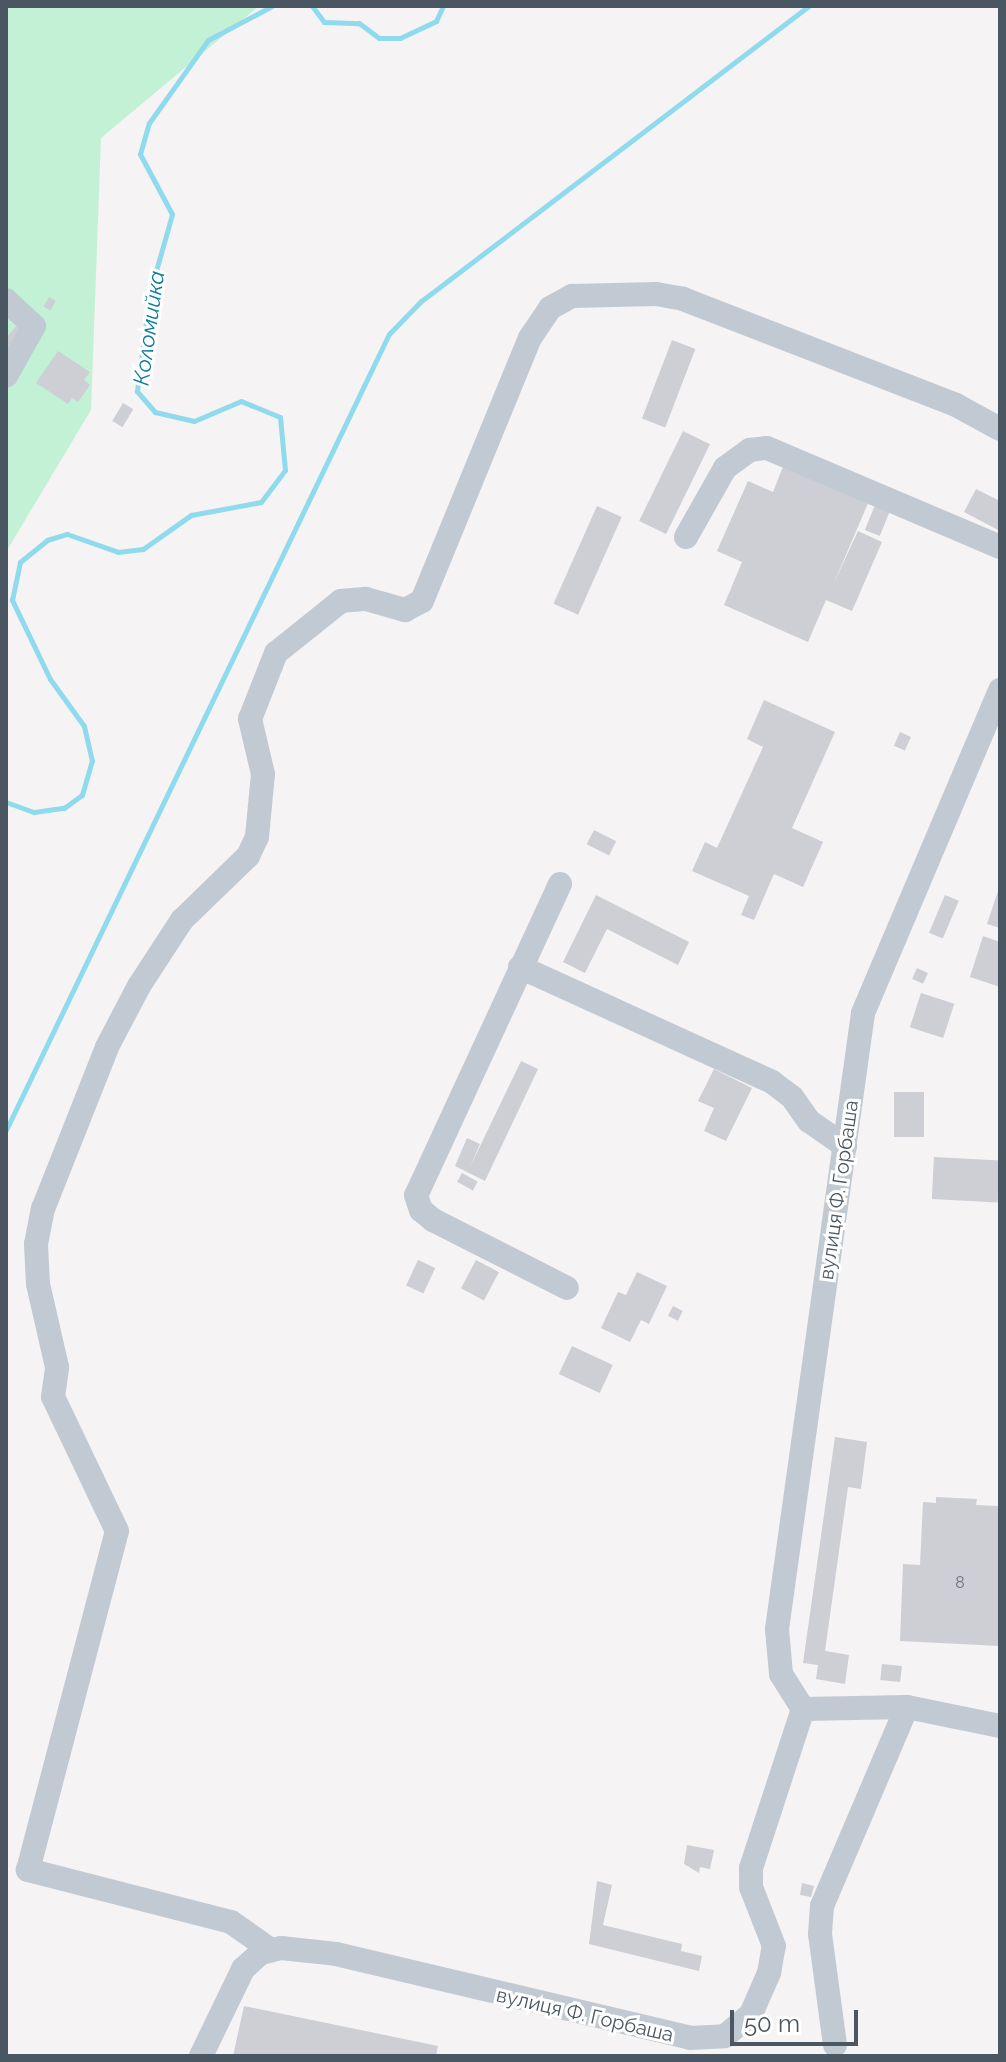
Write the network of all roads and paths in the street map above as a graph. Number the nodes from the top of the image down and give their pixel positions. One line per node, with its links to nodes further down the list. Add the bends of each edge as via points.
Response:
1 (6, 300): 2 (street, via 34,326)
2 (6, 376)
3 (1000, 429): 14 (street, via 956,405 707,306 656,294 572,296 550,308 530,338 422,601 405,610 366,599 341,601 276,653 250,719 263,774 257,837 248,856 182,920 139,986 107,1047 43,1209 37,1257 57,1367 53,1397 117,1531)
4 (686, 537): 5 (street, via 725,468 750,450 767,448)
5 (1000, 547)
6 (1000, 690): 9 (street, вулиця Ф. Горбаша, via 865,1003)
7 (560, 884): 8 (street)
8 (520, 967): 9 (street, via 772,1082 792,1097 809,1121); 10 (street, via 416,1195 421,1210 433,1220)
9 (845, 1146): 12 (street, вулиця Ф. Горбаша, via 777,1629 781,1674)
10 (567, 1288)
11 (907, 1707): 12 (street); 13 (street); 16 (street, via 822,1906 820,1934)
12 (803, 1709): 15 (street, вулиця Ф. Горбаша, via 751,1868 753,1892 773,1935 773,1960 751,2014 725,2036 690,2038 336,1954)
13 (1000, 1726)
14 (17, 1867): 15 (street, via 231,1922)
15 (271, 1950): 17 (street, via 243,1969)
16 (835, 2045)
17 (201, 2056)

